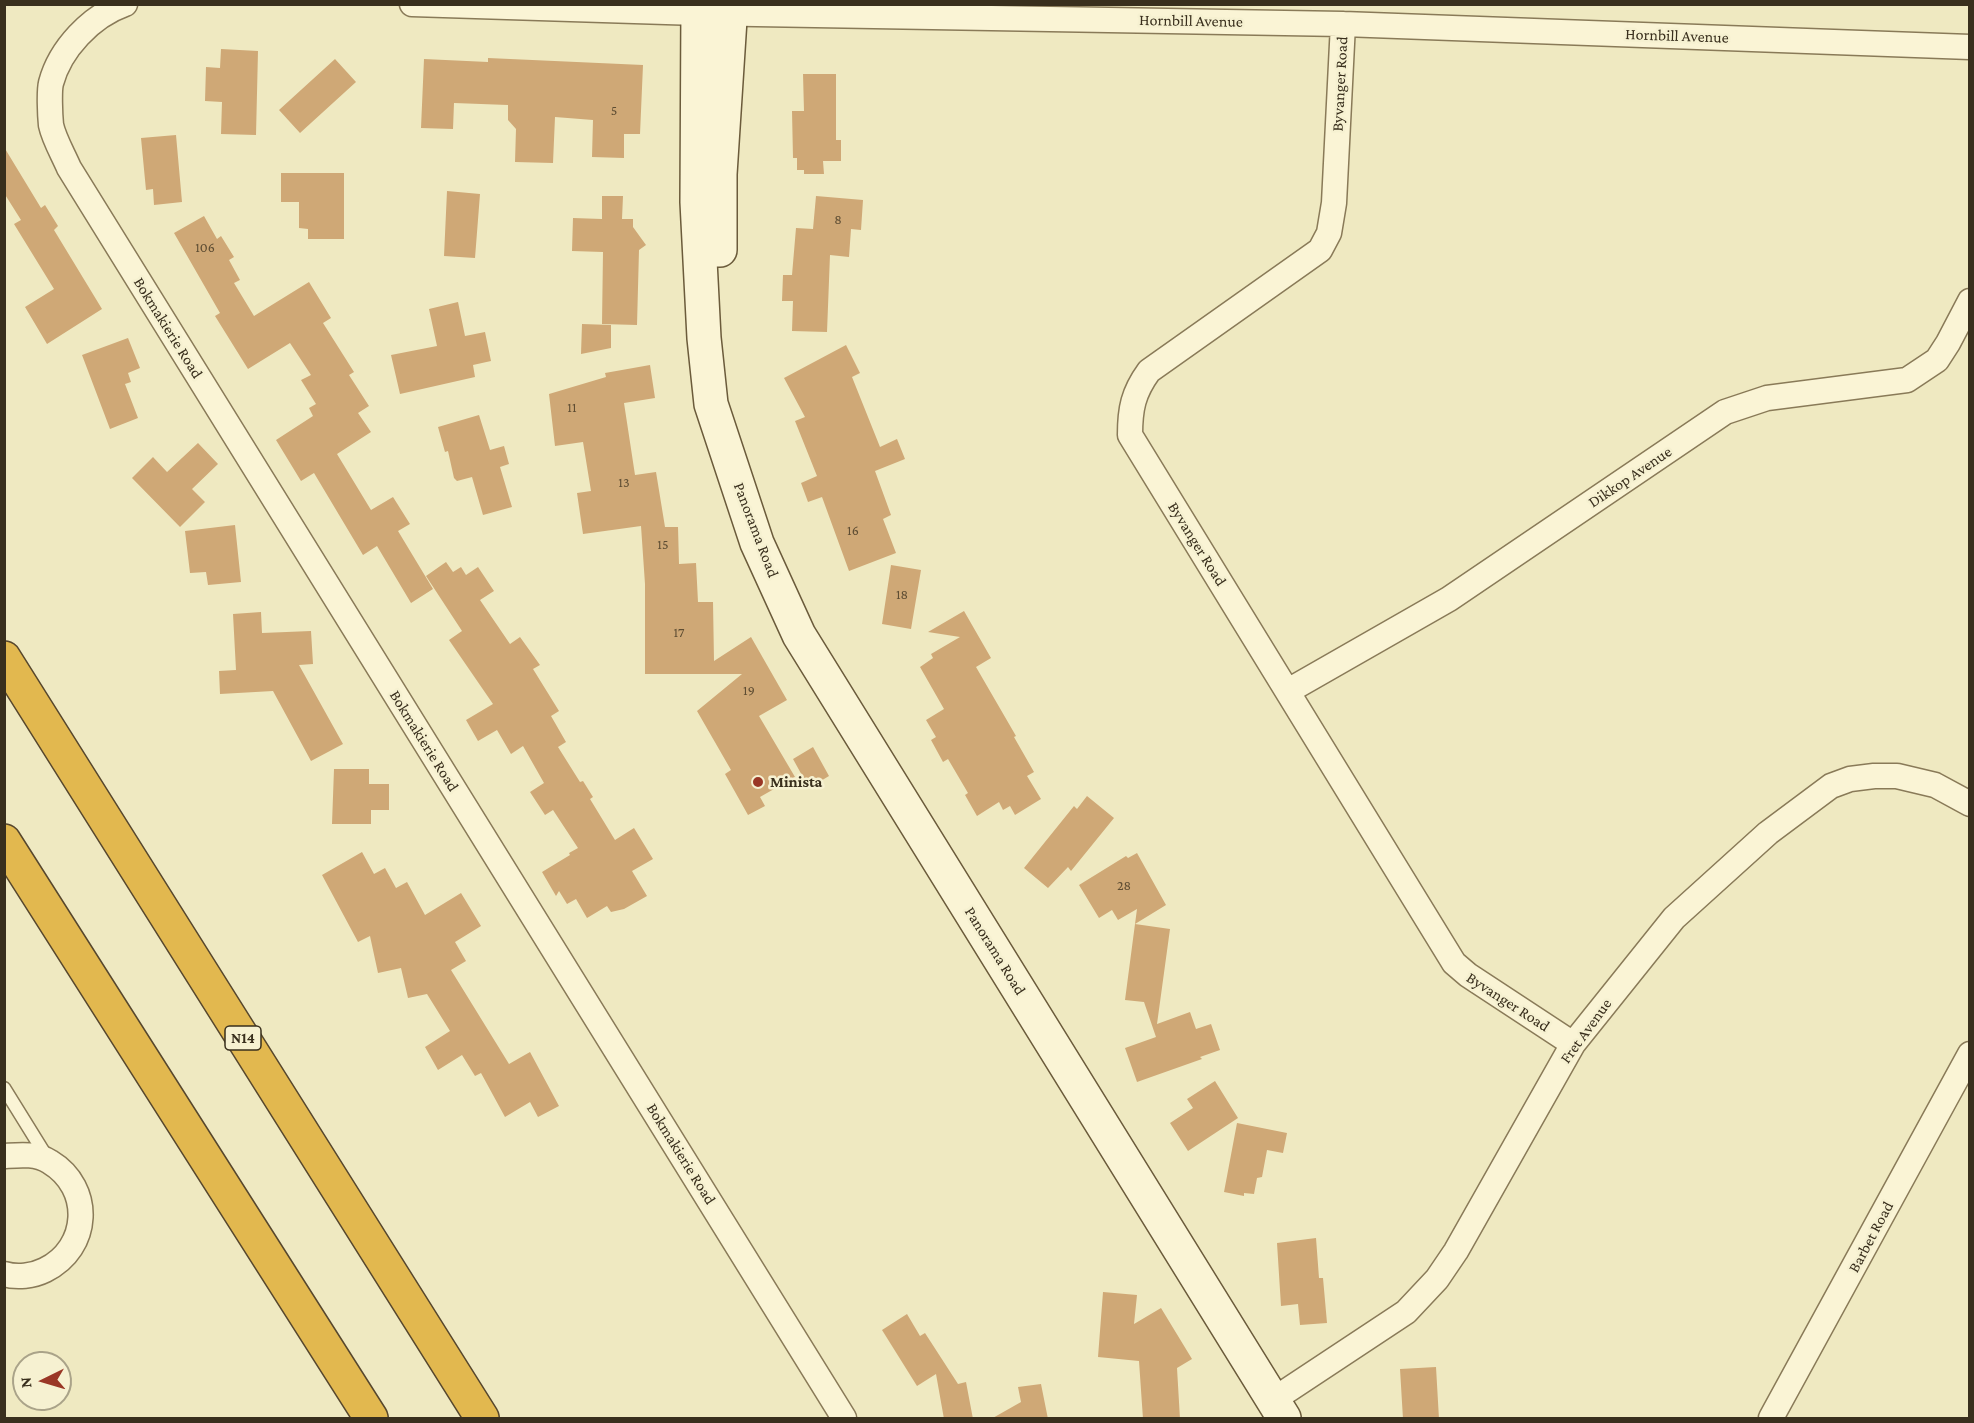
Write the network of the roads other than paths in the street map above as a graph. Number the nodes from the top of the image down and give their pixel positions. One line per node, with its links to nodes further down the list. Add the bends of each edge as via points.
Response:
1 (125, 4): 24 (street, Bokmakierie Road, via 84,30 65,52 51,84 51,125 69,168)
2 (412, 4): 3 (street, Hornbill Avenue)
3 (562, 6): 4 (street, Hornbill Avenue)
4 (698, 9): 5 (street, Hornbill Avenue); 10 (street, Panorama Road, via 697,202 704,338 711,404)
5 (731, 9): 6 (street, Hornbill Avenue); 10 (street, Panorama Road, via 720,174 719,335)
6 (829, 9): 7 (street, Hornbill Avenue)
7 (1343, 24): 8 (street, Hornbill Avenue); 12 (street, Byvanger Road, via 1334,203 1329,233 1320,250 1149,371 1130,409 1130,435)
8 (1970, 47)
9 (1970, 301): 12 (street, Dikkop Avenue, via 1936,360 1906,380 1767,398 1725,412 1449,599)
10 (734, 470): 21 (street, Panorama Road, via 757,543 799,635)
11 (4, 658): 23 (highway, N14)
12 (1288, 691): 15 (street, Byvanger Road, via 1454,963)
13 (1970, 804): 15 (street, Fret Avenue, via 1935,785 1897,776 1850,779 1832,786 1768,833 1674,918)
14 (4, 841): 22 (highway)
15 (1573, 1044): 21 (street, Fret Avenue, via 1437,1279 1406,1312)
16 (1970, 1054): 25 (street, Barbet Road)
17 (4, 1088): 19 (lane)
18 (4, 1156): 19 (street, via 26,1154)
19 (49, 1161): 20 (street, via 67,1176 79,1197 81,1221 74,1245 58,1264 37,1274)
20 (4, 1274)
21 (1279, 1409)
22 (371, 1419)
23 (482, 1419)
24 (844, 1419)
25 (1771, 1419)

